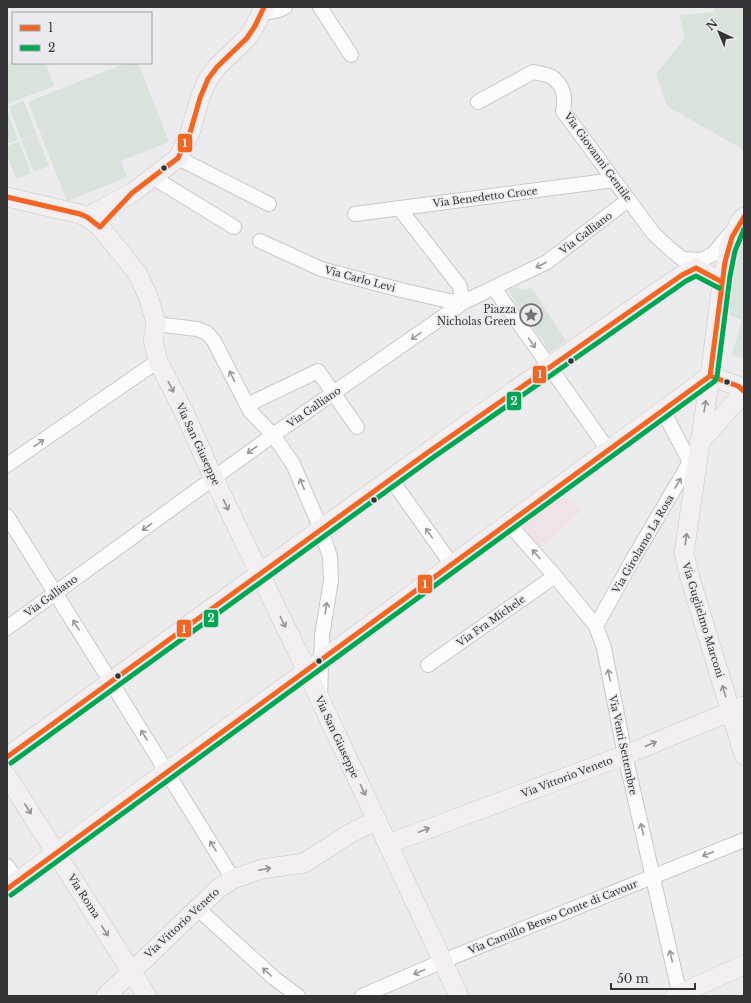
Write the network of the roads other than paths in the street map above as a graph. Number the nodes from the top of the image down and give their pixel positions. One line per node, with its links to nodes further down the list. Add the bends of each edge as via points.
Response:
1 (285, 7): 3 (street, via 279,10)
2 (320, 7): 4 (street)
3 (263, 10): 6 (street, via 246,38 208,79 190,133)
4 (351, 55)
5 (478, 102): 8 (street, Via Giovanni Gentile, via 533,72 551,76 563,90 566,101 563,111)
6 (178, 158): 7 (street); 11 (street)
7 (154, 178): 15 (street); 16 (street)
8 (614, 180): 10 (street, Via Giovanni Gentile); 12 (street, Via Benedetto Croce)
9 (7, 197): 15 (street, via 66,211)
10 (628, 200): 18 (street, Via Giovanni Gentile, via 653,233); 20 (street, Via Galliano, one-way to 20, via 547,262)
11 (269, 204)
12 (399, 208): 13 (street, Via Benedetto Croce); 21 (street, via 458,285)
13 (355, 214)
14 (741, 220): 18 (street, via 713,254); 19 (street, Via Guglielmo Marconi, via 729,247)
15 (94, 222): 22 (street, via 138,274)
16 (234, 227)
17 (260, 241): 21 (street, Via Carlo Levi, via 322,270 449,301)
18 (687, 268): 19 (street); 24 (street)
19 (723, 274): 25 (street, Via Guglielmo Marconi)
20 (494, 288): 21 (street, Via Galliano); 24 (street, one-way to 24)
21 (464, 302): 27 (street, Via Galliano, one-way to 27)
22 (156, 324): 23 (street, Via San Giuseppe, via 153,340); 28 (street, one-way to 22, via 214,341 207,333 198,329)
23 (158, 360): 34 (street, one-way to 23); 35 (street, Via San Giuseppe, one-way to 35)
24 (548, 366): 32 (street); 36 (street)
25 (710, 372): 26 (street); 29 (street); 33 (street, Via Guglielmo Marconi, one-way to 25)
26 (744, 391): 33 (street)
27 (334, 393): 28 (street, via 318,371); 30 (street); 31 (street, Via Galliano)
28 (247, 405): 31 (street)
29 (659, 414): 32 (street); 33 (street)
30 (357, 427)
31 (273, 435): 35 (street, Via Galliano, one-way to 35); 39 (street, one-way to 31, via 293,464)
32 (609, 451): 38 (street)
33 (695, 455): 44 (street, Via Girolamo La Rosa, one-way to 33); 49 (street, Via Guglielmo Marconi, one-way to 33, via 690,578 684,553)
34 (7, 465)
35 (214, 479): 41 (street, Via San Giuseppe, one-way to 41); 43 (street, Via Galliano, one-way to 43)
36 (391, 479): 39 (street); 40 (street, one-way to 36)
37 (7, 516): 43 (street)
38 (509, 524): 40 (street); 42 (street, Via Venti Settembre, one-way to 38)
39 (321, 529): 41 (street); 47 (street, one-way to 39, via 322,636 331,580 330,557)
40 (452, 565): 47 (street)
41 (259, 575): 47 (street, Via San Giuseppe, one-way to 47); 48 (street)
42 (555, 576): 44 (street, Via Venti Settembre); 46 (street, Via Fra Michele)
43 (55, 593): 45 (street, Via Galliano); 48 (street, one-way to 43)
44 (596, 626): 50 (street, Via Venti Settembre, one-way to 44, via 604,648)
45 (7, 628)
46 (428, 665)
47 (314, 666): 53 (street); 55 (street, Via San Giuseppe, one-way to 55, via 320,700)
48 (112, 682): 52 (street); 53 (street, one-way to 48)
49 (737, 708): 50 (street, Via Vittorio Veneto, one-way to 49); 51 (street, Via Guglielmo Marconi)
50 (625, 755): 57 (street, Via Vittorio Veneto, one-way to 50); 60 (street, Via Venti Settembre, one-way to 50)
51 (744, 755)
52 (7, 757)
53 (166, 772): 58 (street); 61 (street, one-way to 53)
54 (7, 776): 58 (street, Via Roma, one-way to 58)
55 (377, 820): 57 (street, Via San Giuseppe); 61 (street, Via Vittorio Veneto, one-way to 55, via 262,869 304,863 349,834)
56 (744, 840): 60 (street, Via Camillo Benso Conte di Cavour, one-way to 60)
57 (388, 844): 64 (street, Via San Giuseppe)
58 (56, 854): 62 (street); 66 (street, Via Roma, one-way to 66)
59 (7, 866): 62 (street)
60 (652, 876): 64 (street, Via Camillo Benso Conte di Cavour); 67 (street, Via Venti Settembre, one-way to 60)
61 (233, 879): 63 (street, Via Vittorio Veneto)
62 (12, 885)
63 (197, 908): 66 (street, Via Vittorio Veneto); 70 (street, one-way to 63, via 274,978)
64 (443, 961): 71 (street, Via Camillo Benso Conte di Cavour, one-way to 71); 72 (street, Via San Giuseppe)
65 (744, 965): 67 (street)
66 (132, 972): 68 (street, Via Vittorio Veneto); 69 (street, Via Roma)
67 (678, 995)
68 (106, 996)
69 (147, 996)
70 (298, 996)
71 (362, 996)
72 (459, 996)

